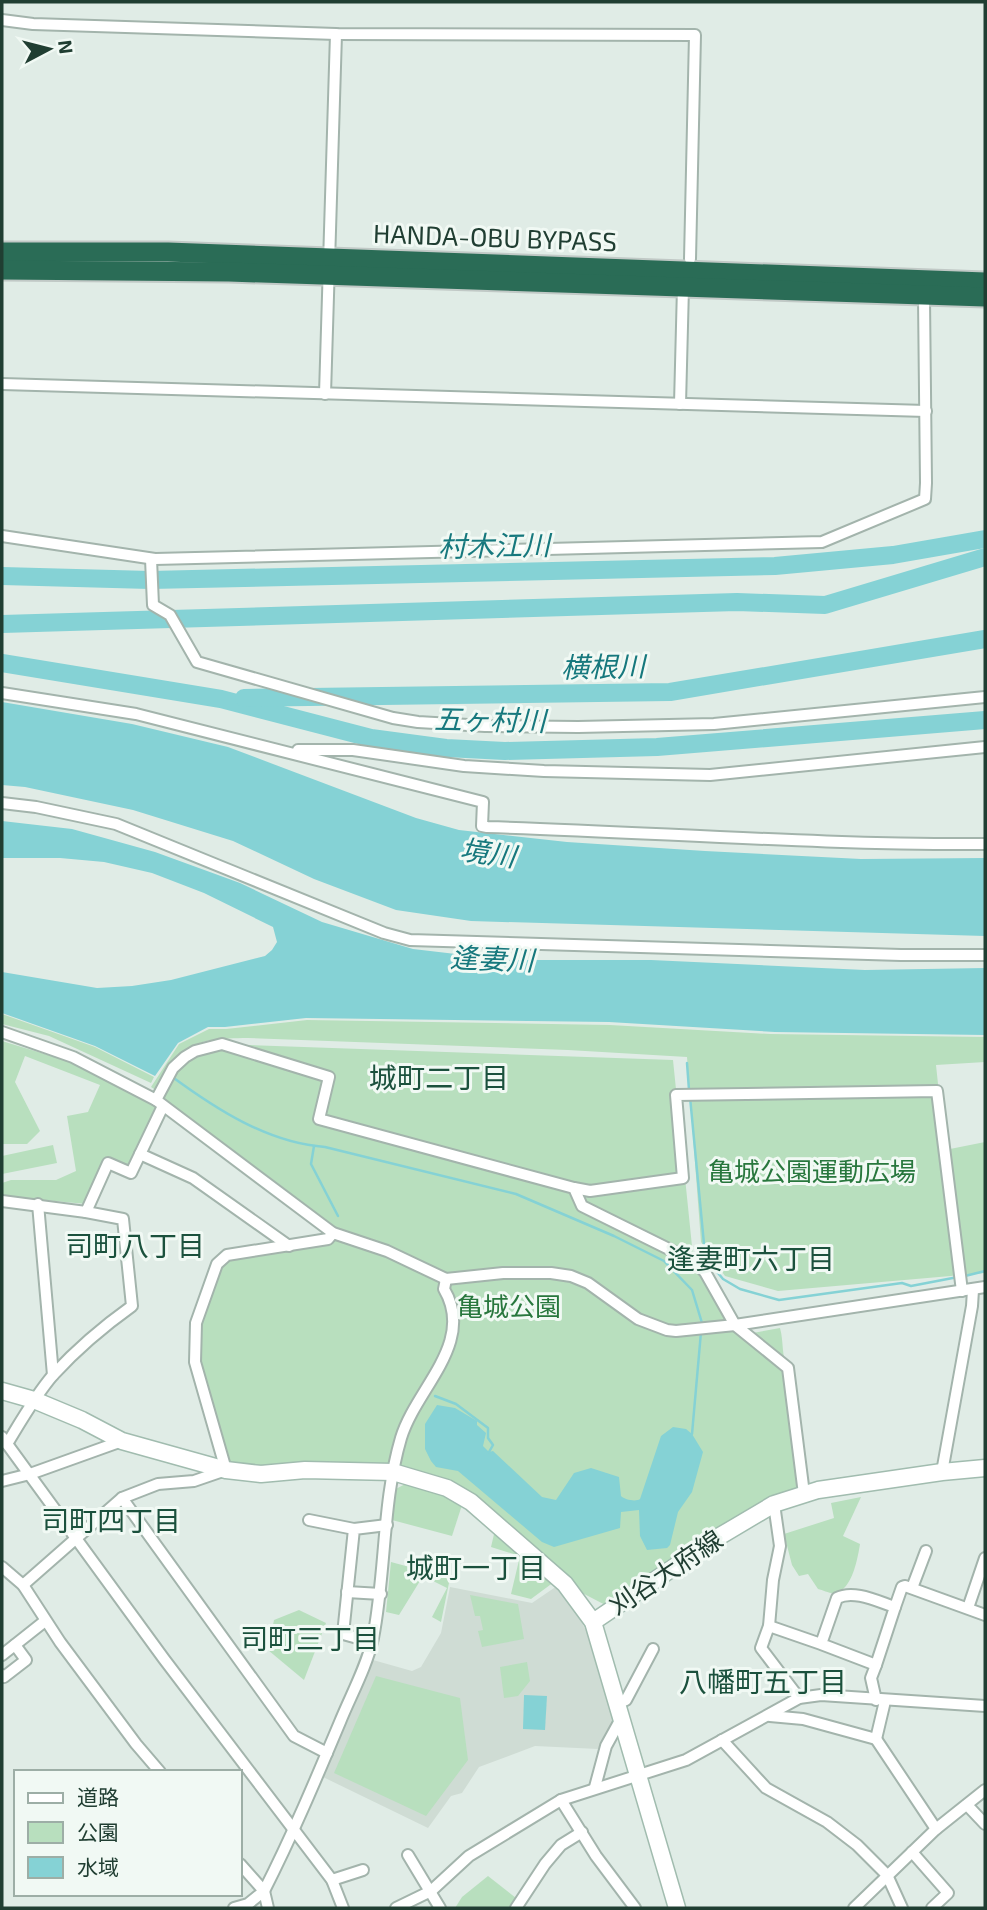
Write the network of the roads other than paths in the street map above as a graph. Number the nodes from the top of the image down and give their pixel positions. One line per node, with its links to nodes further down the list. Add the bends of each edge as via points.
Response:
1 (2, 20): 2 (street)
2 (336, 34): 4 (street, via 695,35); 5 (street)
3 (2, 252): 5 (highway, HANDA-OBU BYPASS, via 102,251)
4 (690, 259)
5 (329, 267): 6 (highway, HANDA-OBU BYPASS); 7 (highway, HANDA-OBU BYPASS); 8 (highway, HANDA-OBU BYPASS); 12 (street)
6 (2, 270)
7 (985, 282)
8 (682, 287): 9 (highway, HANDA-OBU BYPASS); 13 (street)
9 (920, 295): 10 (highway, HANDA-OBU BYPASS); 14 (street, via 924,299)
10 (985, 297)
11 (2, 384): 12 (street)
12 (325, 394): 13 (street)
13 (680, 404): 14 (street)
14 (926, 411): 16 (street, via 925,499 822,542)
15 (2, 536): 16 (street)
16 (155, 559): 18 (street, via 151,559 153,605 170,615 197,662 393,718 485,726 714,724)
17 (2, 693): 20 (street, via 136,714)
18 (985, 697)
19 (985, 747): 20 (street, via 710,775 544,771 464,766 353,750)
20 (281, 750): 22 (street, via 483,802 482,826 487,827)
21 (2, 803): 23 (street, via 116,824 410,940)
22 (985, 844)
23 (985, 955)
24 (2, 1032): 25 (street, via 73,1057)
25 (159, 1103): 26 (street); 27 (street, via 173,1068 194,1051 222,1044 329,1076 319,1119); 31 (street)
26 (140, 1154): 30 (street, via 131,1173 108,1163); 32 (street, via 193,1178)
27 (574, 1188): 35 (street, via 590,1191 683,1178 676,1095 937,1091); 36 (street, via 582,1206 695,1262)
28 (2, 1201): 29 (street)
29 (38, 1204): 30 (street); 37 (street)
30 (86, 1212): 37 (street, via 123,1219 132,1306)
31 (333, 1233): 32 (street, via 328,1239); 33 (street, via 387,1251)
32 (289, 1246): 43 (street, via 227,1255 217,1264 196,1323 195,1362)
33 (446, 1279): 36 (street, via 503,1273 561,1274 588,1283 638,1319 667,1331); 44 (street, via 444,1289 453,1304 452,1339 407,1420)
34 (985, 1287): 35 (street)
35 (967, 1290): 36 (street); 45 (street, via 972,1306)
36 (735, 1325): 48 (street, via 788,1368)
37 (53, 1375): 39 (street)
38 (2, 1391): 39 (main road)
39 (34, 1401): 40 (street); 41 (main road)
40 (4, 1441): 46 (street)
41 (121, 1441): 43 (main road); 46 (street)
42 (985, 1468): 45 (main road, 刈谷大府線)
43 (226, 1470): 44 (main road, via 261,1474); 49 (street, via 194,1481 158,1484)
44 (393, 1472): 52 (street); 66 (main road, via 447,1488 471,1502 565,1584)
45 (942, 1472): 48 (main road, 刈谷大府線)
46 (30, 1474): 47 (street); 54 (street)
47 (2, 1481)
48 (804, 1494): 50 (main road, 刈谷大府線)
49 (122, 1498): 54 (street); 82 (street, via 294,1736)
50 (774, 1504): 66 (main road, 刈谷大府線); 67 (street, via 780,1546)
51 (309, 1520): 53 (street)
52 (387, 1525): 53 (street); 61 (street)
53 (354, 1529): 60 (street)
54 (75, 1538): 58 (street); 91 (street)
55 (926, 1551): 59 (street)
56 (985, 1558): 63 (street)
57 (2, 1567): 58 (street)
58 (23, 1585): 65 (street)
59 (912, 1588): 62 (street, via 902,1587); 63 (street)
60 (347, 1592): 61 (street); 68 (street, via 343,1634)
61 (381, 1594): 68 (street)
62 (895, 1607): 69 (street, via 842,1595); 73 (street)
63 (968, 1608): 64 (street)
64 (985, 1615)
65 (45, 1622): 70 (street); 83 (street)
66 (593, 1622): 78 (main road, 刈谷大府線)
67 (769, 1626): 69 (street); 75 (street, via 761,1648)
68 (372, 1642): 82 (street)
69 (821, 1644): 73 (street)
70 (15, 1645): 72 (street); 74 (street, via 26,1660)
71 (653, 1649): 78 (street)
72 (2, 1654)
73 (876, 1665): 76 (street, via 871,1678)
74 (2, 1675)
75 (799, 1698): 76 (street, via 821,1695); 79 (street)
76 (881, 1700): 77 (street); 80 (street)
77 (985, 1706)
78 (620, 1710): 84 (main road, 刈谷大府線); 85 (street)
79 (770, 1716): 80 (street, via 803,1719); 81 (street)
80 (876, 1739): 90 (street)
81 (722, 1740): 84 (street, via 687,1760); 97 (street, via 766,1788 827,1822)
82 (327, 1753): 91 (street)
83 (158, 1770)
84 (640, 1775): 85 (street); 108 (main road, 刈谷大府線)
85 (596, 1787): 87 (street)
86 (985, 1790): 88 (street)
87 (561, 1800): 92 (street); 100 (street, via 469,1856)
88 (967, 1805): 89 (street); 90 (street)
89 (985, 1824)
90 (936, 1829): 93 (street)
91 (293, 1830): 98 (street); 99 (street)
92 (582, 1832): 106 (street, via 561,1845); 107 (street)
93 (912, 1852): 97 (street); 111 (street, via 948,1892)
94 (408, 1855): 100 (street)
95 (242, 1866): 99 (street)
96 (363, 1870): 98 (street)
97 (887, 1875): 109 (street); 110 (street)
98 (332, 1880): 103 (street)
99 (264, 1891): 101 (street); 102 (street)
100 (431, 1891): 104 (street); 105 (street)
101 (234, 1908)
102 (268, 1908)
103 (343, 1908)
104 (396, 1908)
105 (440, 1908)
106 (516, 1908)
107 (635, 1908)
108 (677, 1908)
109 (854, 1908)
110 (902, 1908)
111 (932, 1908)

